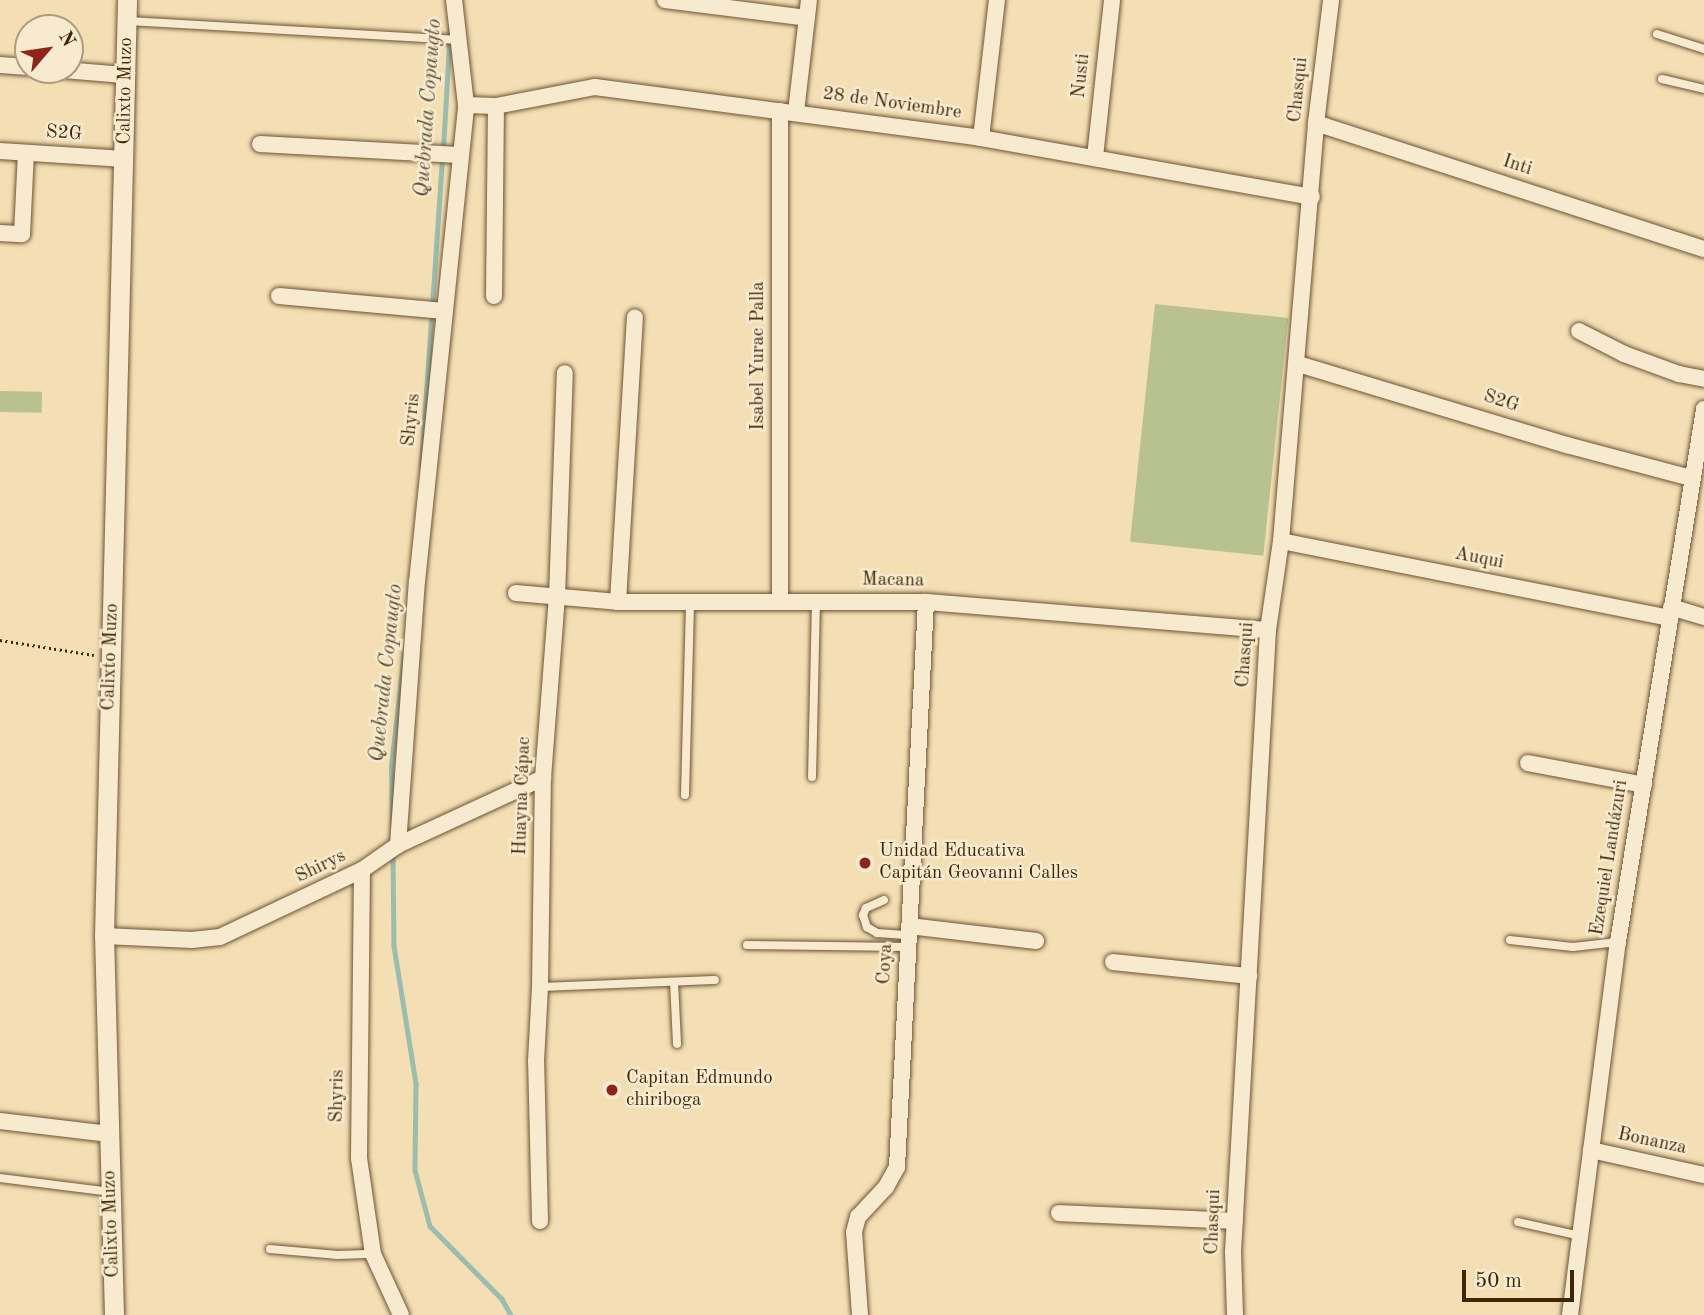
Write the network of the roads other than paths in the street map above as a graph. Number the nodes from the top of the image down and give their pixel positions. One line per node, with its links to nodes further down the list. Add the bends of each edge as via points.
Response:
1 (127, 0): 9 (street, Calixto Muzo)
2 (454, 0): 11 (street, Shyris)
3 (665, 0): 8 (street)
4 (809, 0): 8 (street, Isabel Yurac Palla)
5 (997, 0): 21 (street)
6 (1111, 0): 26 (street, Nusti)
7 (1331, 0): 20 (street, Chasqui)
8 (807, 18): 19 (street, Isabel Yurac Palla)
9 (128, 21): 11 (lane); 14 (street, Calixto Muzo)
10 (1657, 34): 12 (lane)
11 (458, 40): 17 (street, Shyris)
12 (1704, 49)
13 (84, 72): 14 (street)
14 (124, 75): 27 (street, Calixto Muzo)
15 (1662, 79): 16 (lane)
16 (1704, 89)
17 (466, 105): 18 (street, 28 de Noviembre); 25 (street, Shyris)
18 (496, 106): 19 (street, 28 de Noviembre, via 595,87); 32 (street)
19 (788, 112): 21 (street, 28 de Noviembre); 44 (street, Isabel Yurac Palla)
20 (1316, 123): 28 (street, Chasqui); 30 (street, Inti)
21 (981, 138): 26 (street, 28 de Noviembre)
22 (260, 144): 25 (street)
23 (0, 151): 24 (street, S2G)
24 (26, 152): 27 (street, S2G); 29 (street, via 22,234)
25 (458, 155): 33 (street, Shyris)
26 (1094, 157): 28 (street, 28 de Noviembre)
27 (124, 159): 60 (street, Calixto Muzo)
28 (1312, 197): 36 (street, Chasqui)
29 (0, 233)
30 (1704, 249)
31 (279, 296): 33 (street)
32 (494, 296)
33 (444, 311): 57 (street, Shyris, via 417,582)
34 (635, 318): 47 (street)
35 (1579, 331): 38 (street, via 1624,354)
36 (1298, 364): 40 (street, S2G); 41 (street, Chasqui)
37 (565, 373): 43 (street, Huayna Cápac)
38 (1704, 379)
39 (1704, 409): 40 (street, Ezequiel Landázuri)
40 (1691, 478): 49 (street, Ezequiel Landázuri)
41 (1281, 541): 49 (street, Auqui); 51 (street, Chasqui)
42 (516, 593): 43 (street, Macana)
43 (557, 597): 47 (street, Macana); 54 (street, Huayna Cápac)
44 (780, 600): 45 (street, Macana); 46 (street, Macana)
45 (690, 601): 47 (street, Macana); 56 (lane)
46 (817, 601): 48 (street, Macana); 53 (lane)
47 (618, 602)
48 (926, 602): 51 (street, Macana); 61 (street, Coya)
49 (1670, 612): 50 (street, Auqui); 55 (street, Ezequiel Landázuri)
50 (1704, 617)
51 (1268, 630): 67 (street, Chasqui)
52 (1528, 763): 55 (street)
53 (812, 777)
54 (543, 778): 57 (street, Shirys); 70 (street, Huayna Cápac)
55 (1644, 785): 64 (street, Ezequiel Landázuri)
56 (685, 795)
57 (398, 845): 58 (street, Shirys)
58 (362, 870): 60 (street, Shirys, via 220,937); 84 (street, Shyris, via 359,1158)
59 (884, 901): 61 (lane, via 866,908 867,927 877,933)
60 (104, 936): 73 (street, Calixto Muzo)
61 (909, 936): 63 (street); 65 (lane); 87 (street, Coya, via 897,1167 886,1187 858,1217 854,1232)
62 (1510, 940): 64 (lane, via 1573,947)
63 (1036, 941)
64 (1618, 942): 74 (street, Ezequiel Landázuri)
65 (747, 945)
66 (1113, 962): 67 (street)
67 (1249, 976): 80 (street, Chasqui)
68 (715, 980): 69 (lane)
69 (674, 982): 70 (lane); 71 (lane)
70 (540, 987): 79 (street, Huayna Cápac, via 536,1061)
71 (677, 1044)
72 (0, 1121): 73 (street)
73 (109, 1134): 77 (street, Calixto Muzo)
74 (1591, 1150): 75 (street, Bonanza); 82 (street, Ezequiel Landázuri)
75 (1704, 1175)
76 (0, 1178): 77 (lane)
77 (111, 1192): 85 (street, Calixto Muzo)
78 (1059, 1213): 80 (street)
79 (540, 1221)
80 (1235, 1221): 88 (street, Chasqui)
81 (1518, 1222): 82 (lane)
82 (1580, 1236): 89 (street, Ezequiel Landázuri)
83 (270, 1249): 84 (lane)
84 (373, 1254): 86 (street, Shyris)
85 (114, 1315)
86 (401, 1315)
87 (860, 1315)
88 (1236, 1315)
89 (1570, 1315)

